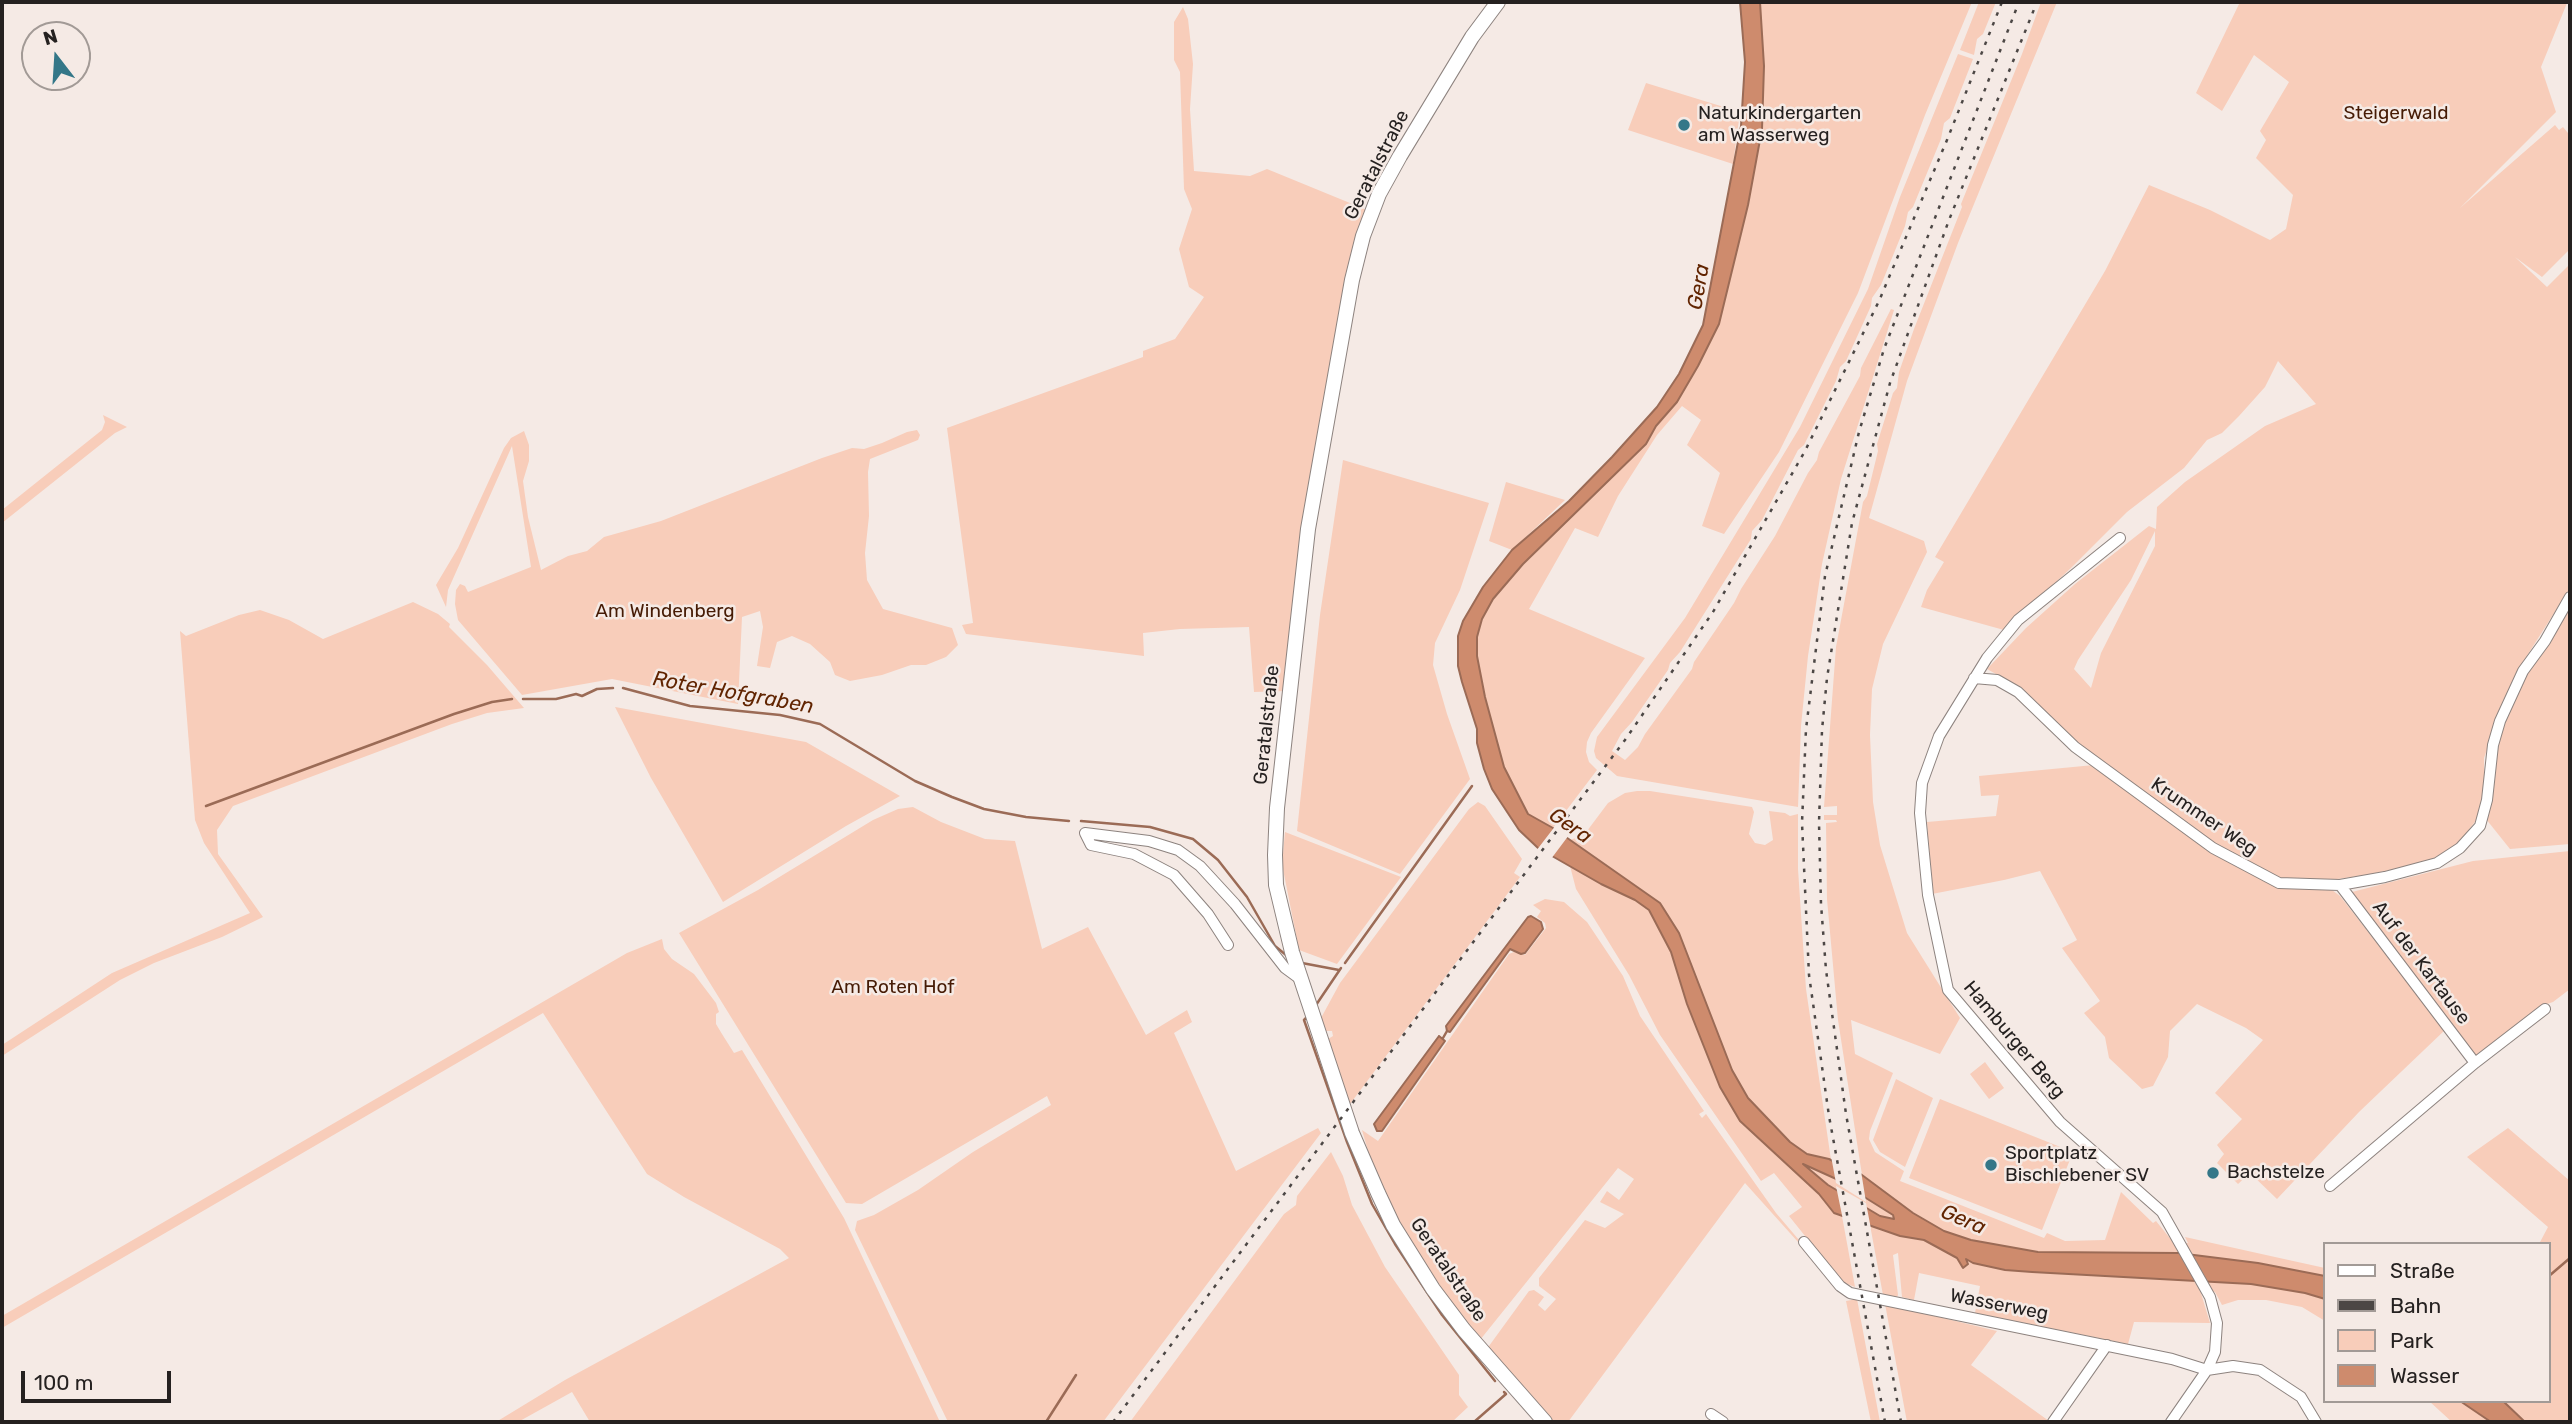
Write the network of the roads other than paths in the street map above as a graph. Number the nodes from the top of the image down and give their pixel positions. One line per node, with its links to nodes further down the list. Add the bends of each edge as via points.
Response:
1 (1498, 2): 7 (street, Geratalstraße, via 1452,69 1390,175 1363,236 1352,280 1308,529 1276,831 1276,885)
2 (2120, 538): 4 (street, Hamburger Berg, via 2018,620)
3 (2570, 597): 5 (street, Krummer Weg, via 2523,671 2500,721 2480,827 2449,858 2437,863)
4 (1974, 678): 5 (street, Krummer Weg, via 1997,680 2018,692 2075,747 2213,848 2279,883); 13 (street, Hamburger Berg, via 1939,736 1920,793 1928,895 1948,990 2060,1122 2162,1212 2207,1291 2217,1323 2215,1352)
5 (2340, 885): 9 (street, Auf der Kartause)
6 (1228, 945): 7 (street, via 1174,875 1134,854 1091,845 1085,833 1149,841 1178,850 1200,866 1285,968)
7 (1300, 979): 15 (street, Geratalstraße, via 1364,1165 1393,1225 1464,1330)
8 (2545, 1009): 9 (street)
9 (2475, 1063): 10 (street)
10 (2330, 1186)
11 (1804, 1242): 12 (street, Wasserweg, via 1850,1293)
12 (2107, 1345): 13 (street, Wasserweg); 17 (street)
13 (2207, 1370): 18 (street, Hamburger Berg); 19 (street, via 2233,1366 2260,1370 2301,1397)
14 (1711, 1414): 16 (street)
15 (1545, 1422)
16 (1723, 1422)
17 (2053, 1422)
18 (2171, 1422)
19 (2316, 1422)

